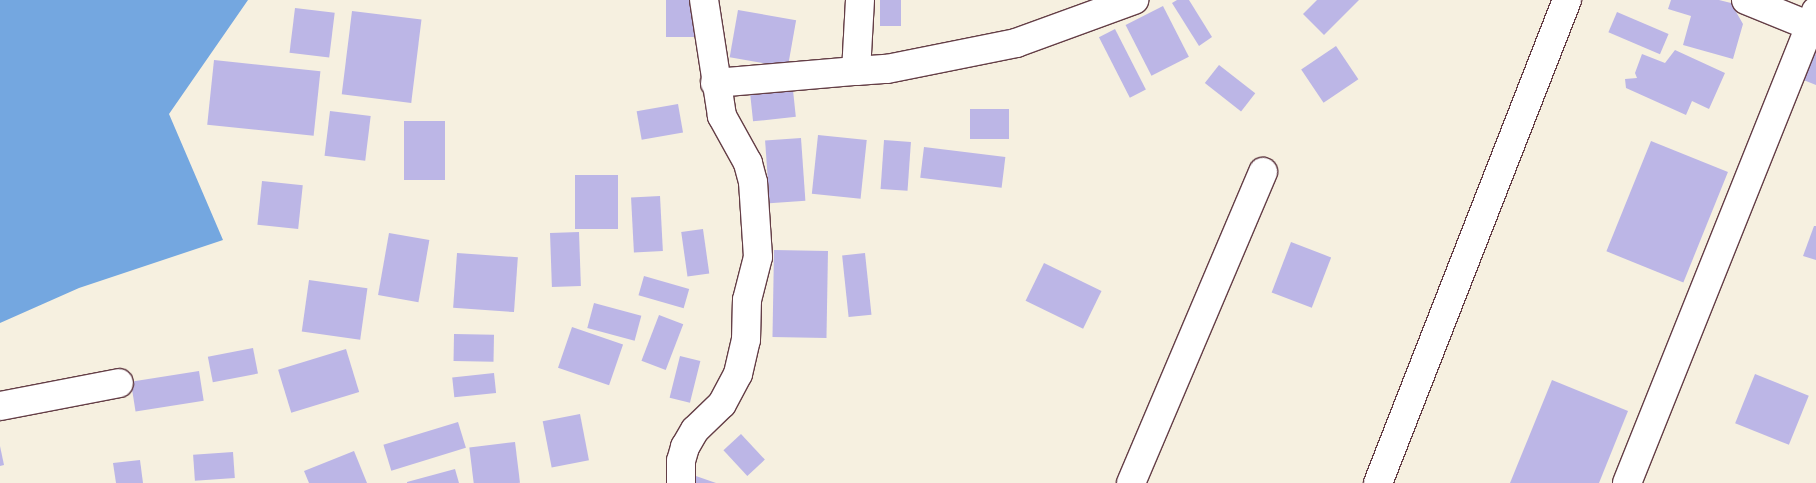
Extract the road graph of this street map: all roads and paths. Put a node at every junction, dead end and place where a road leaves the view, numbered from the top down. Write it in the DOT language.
graph roads {
  1 [pos="704,0"];
  2 [pos="860,0"];
  3 [pos="1134,0"];
  4 [pos="1568,0"];
  5 [pos="1746,0"];
  6 [pos="1813,18"];
  7 [pos="856,71"];
  8 [pos="715,83"];
  9 [pos="1263,172"];
  10 [pos="119,383"];
  11 [pos="0,406"];
  12 [pos="680,483"];
  13 [pos="1131,483"];
  14 [pos="1378,483"];
  15 [pos="1627,483"];
  1 -- 8 [label="street"];
  2 -- 7 [label="street"];
  3 -- 7 [label="street"];
  4 -- 14 [label="street"];
  5 -- 6 [label="street"];
  6 -- 15 [label="street"];
  7 -- 8 [label="street"];
  8 -- 12 [label="street"];
  9 -- 13 [label="street"];
  10 -- 11 [label="street"];
}
